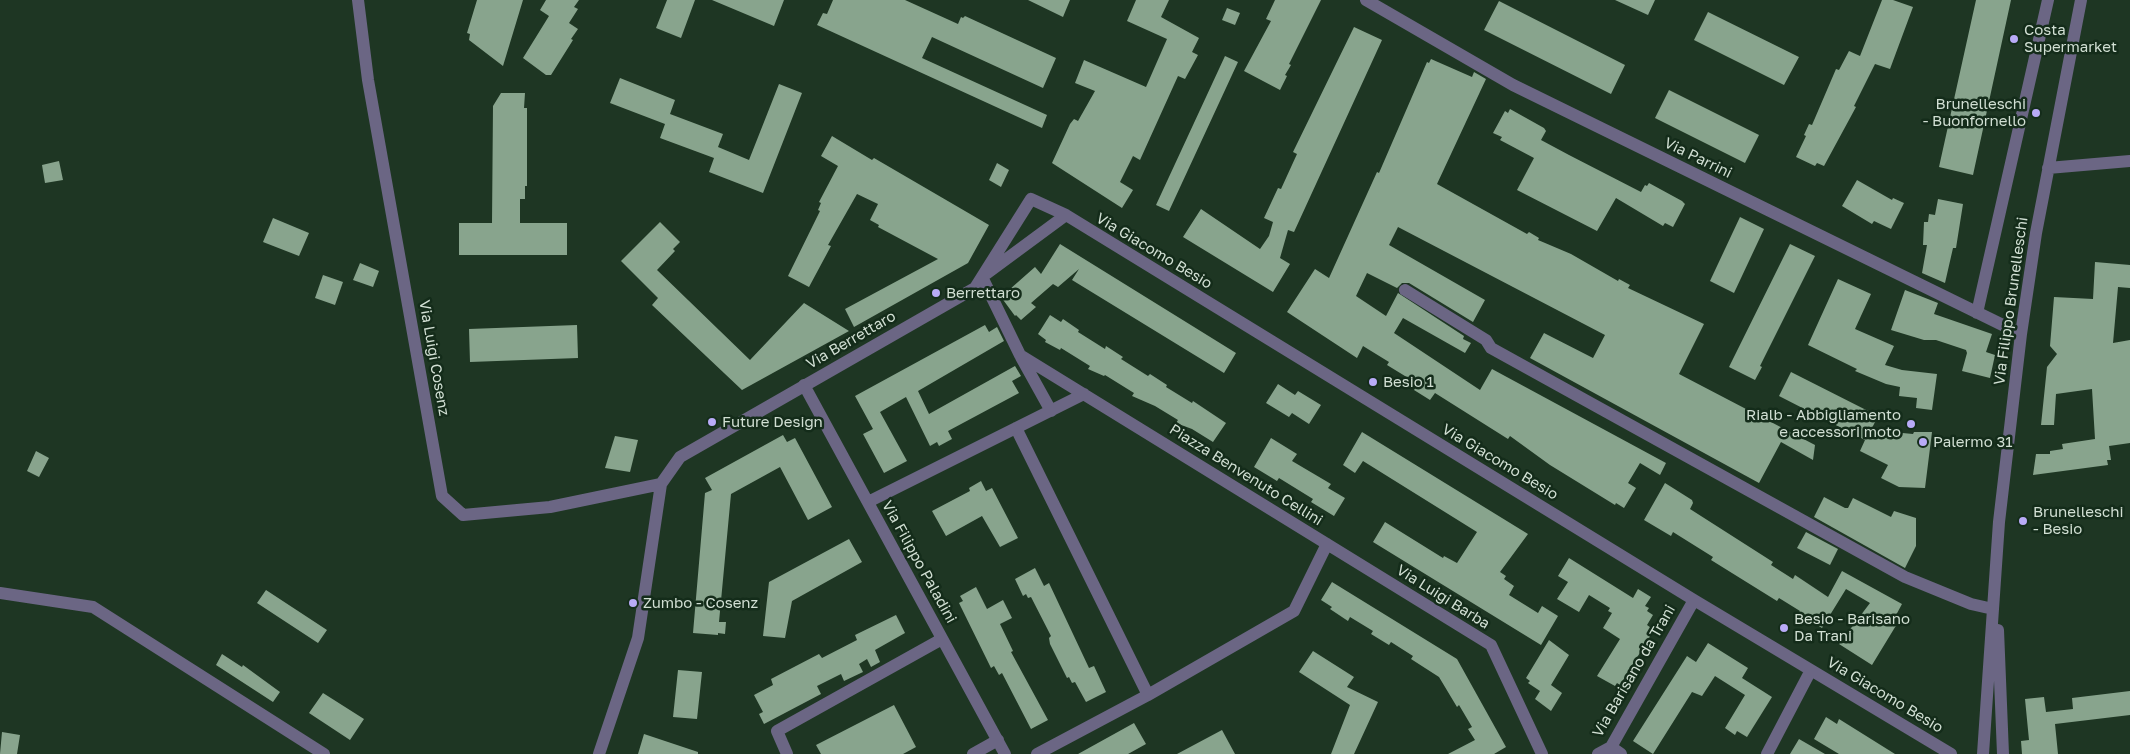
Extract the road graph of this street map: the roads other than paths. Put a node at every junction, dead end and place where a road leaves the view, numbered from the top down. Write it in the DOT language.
graph roads {
  1 [pos="358,0"];
  2 [pos="1366,0"];
  3 [pos="2048,0"];
  4 [pos="2081,0"];
  5 [pos="2130,161"];
  6 [pos="2048,168"];
  7 [pos="1031,199"];
  8 [pos="1066,216"];
  9 [pos="982,277"];
  10 [pos="1405,290"];
  11 [pos="1977,313"];
  12 [pos="2021,334"];
  13 [pos="1020,355"];
  14 [pos="804,385"];
  15 [pos="1084,394"];
  16 [pos="1051,411"];
  17 [pos="1016,428"];
  18 [pos="661,484"];
  19 [pos="868,502"];
  20 [pos="1328,544"];
  21 [pos="0,593"];
  22 [pos="1694,600"];
  23 [pos="1993,609"];
  24 [pos="942,638"];
  25 [pos="1811,670"];
  26 [pos="1148,695"];
  27 [pos="998,740"];
  28 [pos="1616,751"];
  29 [pos="324,754"];
  30 [pos="599,754"];
  31 [pos="787,754"];
  32 [pos="973,754"];
  33 [pos="1005,754"];
  34 [pos="1037,754"];
  35 [pos="1542,754"];
  36 [pos="1598,754"];
  37 [pos="1767,754"];
  38 [pos="1951,754"];
  39 [pos="1983,754"];
  40 [pos="2003,754"];
  1 -- 18 [label="street, Via Luigi Cosenz"];
  2 -- 11 [label="street, Via Parrini"];
  3 -- 11 [label="street"];
  4 -- 6 [label="street, Via Filippo Brunelleschi"];
  5 -- 6 [label="street"];
  6 -- 12 [label="street, Via Filippo Brunelleschi"];
  7 -- 8 [label="street, Via Giacomo Besio"];
  7 -- 9 [label="street, Via Berrettaro"];
  8 -- 9 [label="street"];
  8 -- 22 [label="street, Via Giacomo Besio"];
  9 -- 13 [label="street"];
  9 -- 14 [label="street, Via Berrettaro"];
  10 -- 23 [label="street"];
  11 -- 12 [label="street, Via Parrini"];
  12 -- 23 [label="street, Via Filippo Brunelleschi"];
  13 -- 15 [label="street, Piazza Benvenuto Cellini"];
  13 -- 16 [label="street"];
  14 -- 18 [label="street, Via Berrettaro"];
  14 -- 19 [label="street, Via Filippo Paladini"];
  15 -- 16 [label="street"];
  15 -- 20 [label="street, Piazza Benvenuto Cellini"];
  16 -- 17 [label="street"];
  17 -- 19 [label="street"];
  17 -- 26 [label="street"];
  18 -- 30 [label="street"];
  19 -- 24 [label="street, Via Filippo Paladini"];
  20 -- 26 [label="street, Piazza Benvenuto Cellini"];
  20 -- 35 [label="street, Via Luigi Barba"];
  21 -- 29 [label="street"];
  22 -- 25 [label="street, Via Giacomo Besio"];
  22 -- 28 [label="street, Via Barisano da Trani"];
  23 -- 39 [label="street, Via Filippo Brunelleschi"];
  23 -- 40 [label="street, Via Filippo Brunelleschi"];
  24 -- 27 [label="street, Via Filippo Paladini"];
  24 -- 31 [label="street"];
  25 -- 37 [label="street"];
  25 -- 38 [label="street, Via Giacomo Besio"];
  26 -- 34 [label="street, Piazza Benvenuto Cellini"];
  27 -- 32 [label="street"];
  27 -- 33 [label="street, Via Filippo Paladini"];
  28 -- 36 [label="street, Via Barisano da Trani"];
}
